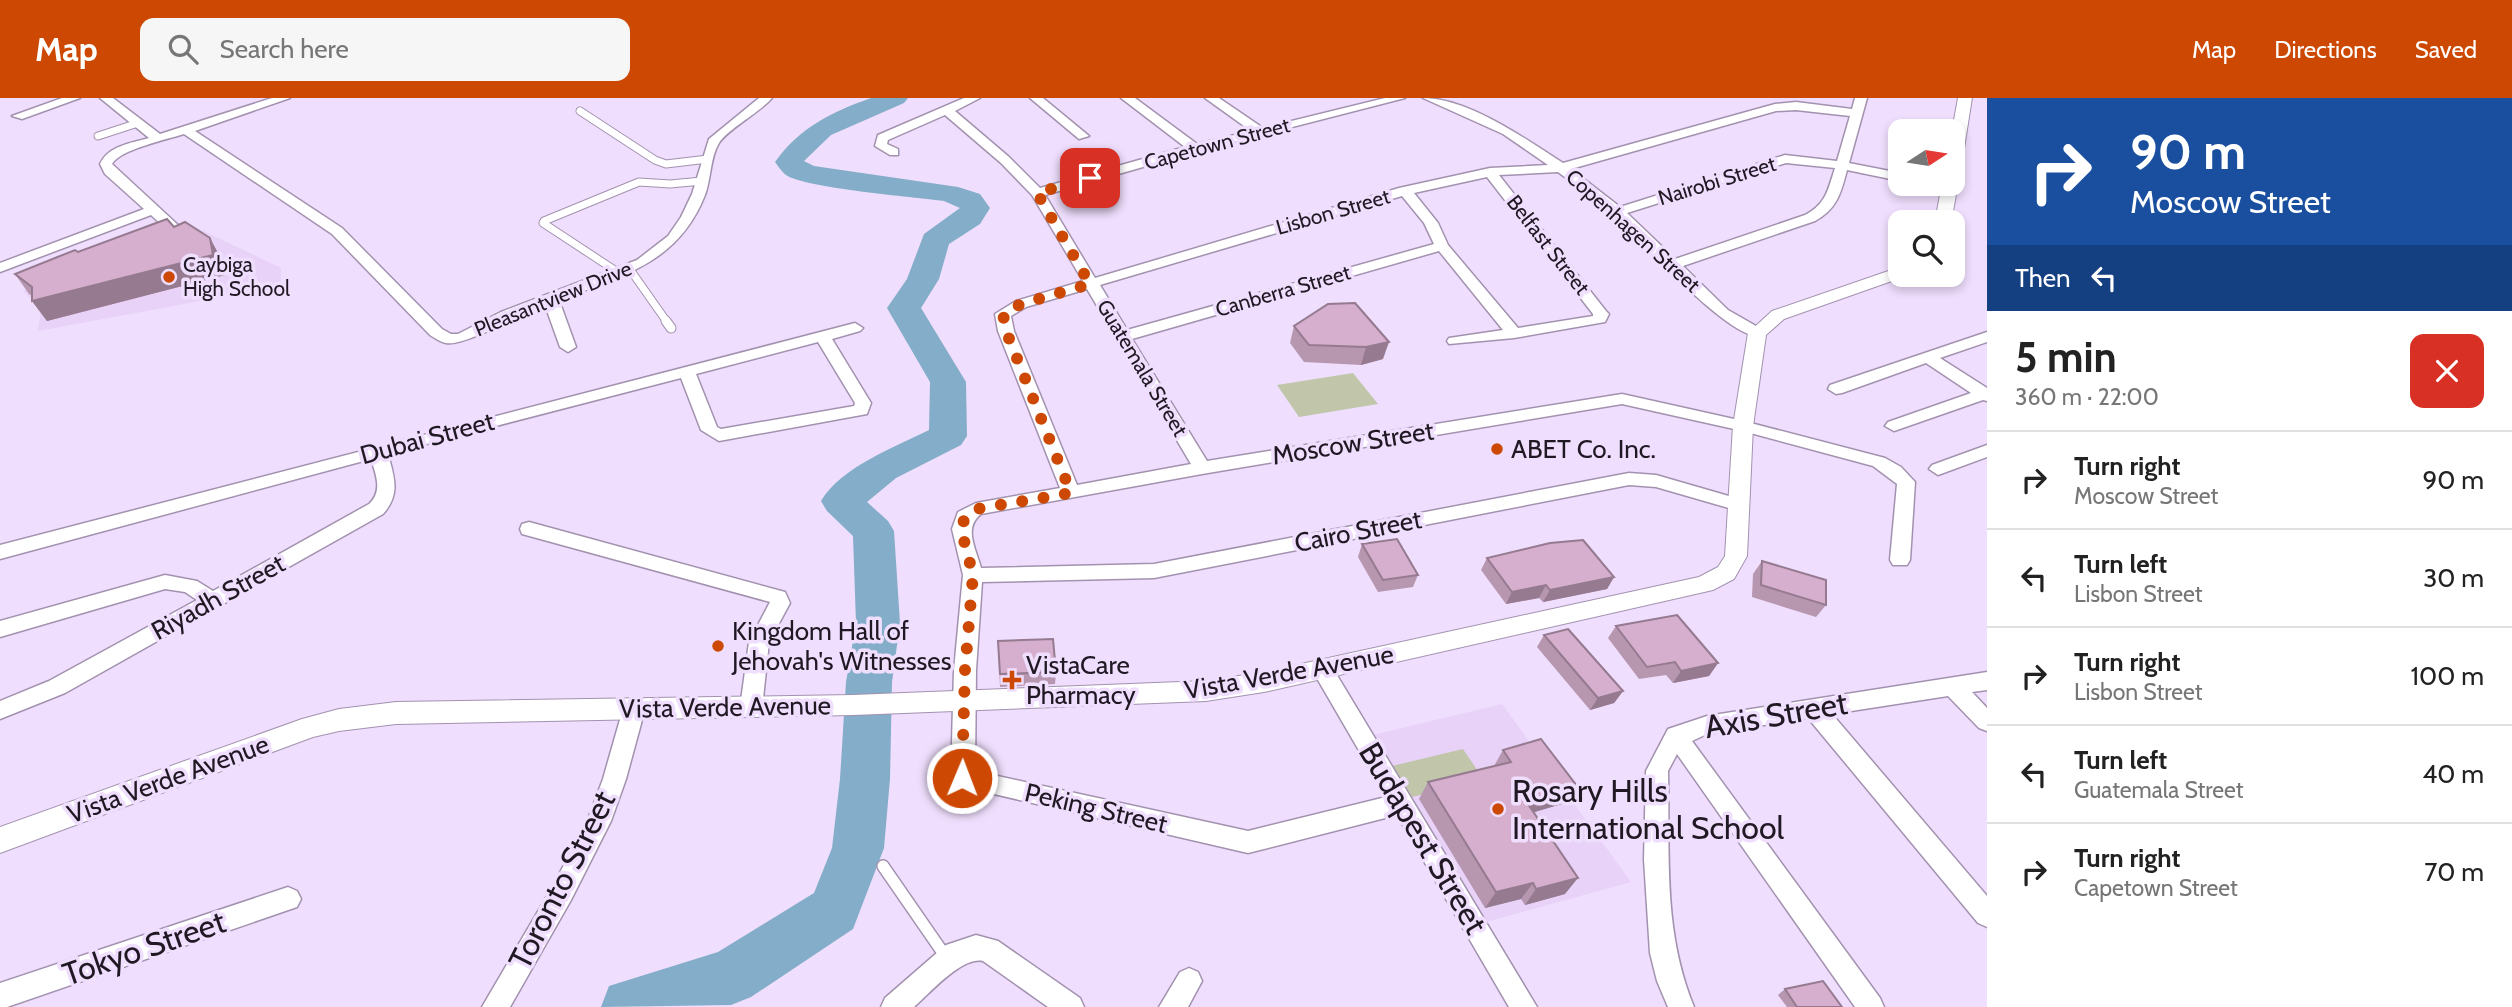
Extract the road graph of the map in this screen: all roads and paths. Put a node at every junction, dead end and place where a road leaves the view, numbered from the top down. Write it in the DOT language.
graph roads {
  1 [pos="74,98"];
  2 [pos="106,98"];
  3 [pos="230,98"];
  4 [pos="284,98"];
  5 [pos="766,98"];
  6 [pos="974,98"];
  7 [pos="1036,98"];
  8 [pos="1127,98"];
  9 [pos="1211,98"];
  10 [pos="1399,98"];
  11 [pos="1429,98"];
  12 [pos="1861,98"];
  13 [pos="1965,98"];
  14 [pos="247,110"];
  15 [pos="947,110"];
  16 [pos="580,111"];
  17 [pos="1856,113"];
  18 [pos="18,116"];
  19 [pos="1961,119"];
  20 [pos="138,123"];
  21 [pos="186,130"];
  22 [pos="1261,132"];
  23 [pos="97,136"];
  24 [pos="1083,136"];
  25 [pos="158,139"];
  26 [pos="1195,148"];
  27 [pos="894,152"];
  28 [pos="708,159"];
  29 [pos="1842,165"];
  30 [pos="1561,167"];
  31 [pos="1490,172"];
  32 [pos="1888,175"];
  33 [pos="702,181"];
  34 [pos="1404,191"];
  35 [pos="1037,193"];
  36 [pos="153,210"];
  37 [pos="1618,212"];
  38 [pos="173,228"];
  39 [pos="1442,246"];
  40 [pos="1674,265"];
  41 [pos="0,268"];
  42 [pos="624,270"];
  43 [pos="1888,276"];
  44 [pos="1090,284"];
  45 [pos="550,297"];
  46 [pos="1600,319"];
  47 [pos="671,328"];
  48 [pos="855,328"];
  49 [pos="1757,333"];
  50 [pos="1514,334"];
  51 [pos="1124,336"];
  52 [pos="822,337"];
  53 [pos="1987,337"];
  54 [pos="1455,341"];
  55 [pos="568,346"];
  56 [pos="1927,357"];
  57 [pos="687,371"];
  58 [pos="1836,389"];
  59 [pos="1986,394"];
  60 [pos="1743,426"];
  61 [pos="1894,426"];
  62 [pos="378,450"];
  63 [pos="1987,451"];
  64 [pos="1202,468"];
  65 [pos="1938,469"];
  66 [pos="1071,493"];
  67 [pos="1739,505"];
  68 [pos="965,517"];
  69 [pos="528,530"];
  70 [pos="0,552"];
  71 [pos="1900,560"];
  72 [pos="973,575"];
  73 [pos="209,601"];
  74 [pos="0,629"];
  75 [pos="1322,668"];
  76 [pos="1987,681"];
  77 [pos="1952,686"];
  78 [pos="964,700"];
  79 [pos="751,708"];
  80 [pos="1813,708"];
  81 [pos="634,709"];
  82 [pos="0,710"];
  83 [pos="1987,722"];
  84 [pos="1676,736"];
  85 [pos="1402,803"];
  86 [pos="0,840"];
  87 [pos="883,866"];
  88 [pos="288,899"];
  89 [pos="1987,915"];
  90 [pos="952,957"];
  91 [pos="1189,981"];
  92 [pos="0,996"];
  93 [pos="1678,1006"];
  94 [pos="495,1007"];
  95 [pos="894,1007"];
  96 [pos="1071,1007"];
  97 [pos="1172,1007"];
  98 [pos="1524,1007"];
  99 [pos="1871,1007"];
  1 -- 18 [label="street"];
  2 -- 20 [label="street"];
  3 -- 14 [label="street"];
  4 -- 14 [label="street"];
  5 -- 28 [label="street, Pleasantview Drive"];
  6 -- 15 [label="street"];
  7 -- 24 [label="street"];
  8 -- 26 [label="street"];
  9 -- 22 [label="street"];
  10 -- 22 [label="street, Capetown Street"];
  11 -- 30 [label="street, Copenhagen Street"];
  12 -- 17 [label="street"];
  13 -- 19 [label="street"];
  14 -- 21 [label="street"];
  15 -- 27 [label="street"];
  15 -- 35 [label="street, Guatemala Street"];
  16 -- 28 [label="lane"];
  17 -- 29 [label="street"];
  17 -- 30 [label="street, Lisbon Street"];
  20 -- 23 [label="lane"];
  20 -- 25 [label="street"];
  21 -- 25 [label="street"];
  21 -- 45 [label="street, Pleasantview Drive"];
  22 -- 26 [label="street, Capetown Street"];
  25 -- 36 [label="street"];
  26 -- 35 [label="street, Capetown Street"];
  28 -- 33 [label="street, Pleasantview Drive"];
  29 -- 32 [label="street, Nairobi Street"];
  29 -- 37 [label="street, Nairobi Street"];
  29 -- 40 [label="street"];
  30 -- 31 [label="street, Lisbon Street"];
  30 -- 37 [label="street, Copenhagen Street"];
  31 -- 34 [label="street, Lisbon Street"];
  31 -- 46 [label="street, Belfast Street"];
  33 -- 42 [label="street, Pleasantview Drive"];
  33 -- 42 [label="lane"];
  34 -- 39 [label="street"];
  34 -- 44 [label="street, Lisbon Street"];
  35 -- 44 [label="street, Guatemala Street"];
  36 -- 38 [label="street"];
  36 -- 41 [label="street"];
  37 -- 40 [label="street, Copenhagen Street"];
  39 -- 50 [label="street"];
  39 -- 51 [label="street, Canberra Street"];
  40 -- 49 [label="street, Copenhagen Street"];
  42 -- 45 [label="street, Pleasantview Drive"];
  42 -- 47 [label="lane"];
  43 -- 49 [label="street"];
  44 -- 51 [label="street, Guatemala Street"];
  44 -- 66 [label="street, Lisbon Street"];
  45 -- 55 [label="street"];
  46 -- 50 [label="street"];
  48 -- 52 [label="street, Dubai Street"];
  49 -- 60 [label="street, Vista Verde Avenue"];
  50 -- 54 [label="street"];
  51 -- 64 [label="street, Guatemala Street"];
  52 -- 57 [label="street, Dubai Street"];
  52 -- 57 [label="street"];
  53 -- 56 [label="street"];
  56 -- 58 [label="street"];
  56 -- 59 [label="street"];
  57 -- 62 [label="street, Dubai Street"];
  59 -- 61 [label="street"];
  60 -- 64 [label="street, Moscow Street"];
  60 -- 67 [label="street, Vista Verde Avenue"];
  60 -- 71 [label="street, Moscow Street"];
  62 -- 70 [label="street, Dubai Street"];
  62 -- 73 [label="street, Riyadh Street"];
  63 -- 65 [label="street"];
  64 -- 66 [label="street, Moscow Street"];
  66 -- 68 [label="street, Moscow Street"];
  67 -- 72 [label="street, Cairo Street"];
  67 -- 75 [label="street, Vista Verde Avenue"];
  68 -- 72 [label="street, Peking Street"];
  69 -- 79 [label="street"];
  72 -- 78 [label="street, Peking Street"];
  73 -- 74 [label="street"];
  73 -- 82 [label="street, Riyadh Street"];
  75 -- 78 [label="street, Vista Verde Avenue"];
  75 -- 85 [label="street, Budapest Street"];
  76 -- 77 [label="street, Axis Street"];
  77 -- 80 [label="street, Axis Street"];
  77 -- 83 [label="street"];
  78 -- 79 [label="street, Vista Verde Avenue"];
  78 -- 85 [label="street, Peking Street"];
  79 -- 81 [label="street, Vista Verde Avenue"];
  80 -- 84 [label="street, Axis Street"];
  80 -- 89 [label="street"];
  81 -- 86 [label="street, Vista Verde Avenue"];
  81 -- 94 [label="street, Toronto Street"];
  84 -- 93 [label="street, Axis Street"];
  84 -- 99 [label="street"];
  85 -- 98 [label="street, Budapest Street"];
  87 -- 90 [label="lane"];
  88 -- 92 [label="street, Tokyo Street"];
  90 -- 95 [label="street"];
  90 -- 96 [label="street"];
  91 -- 97 [label="street"];
}
